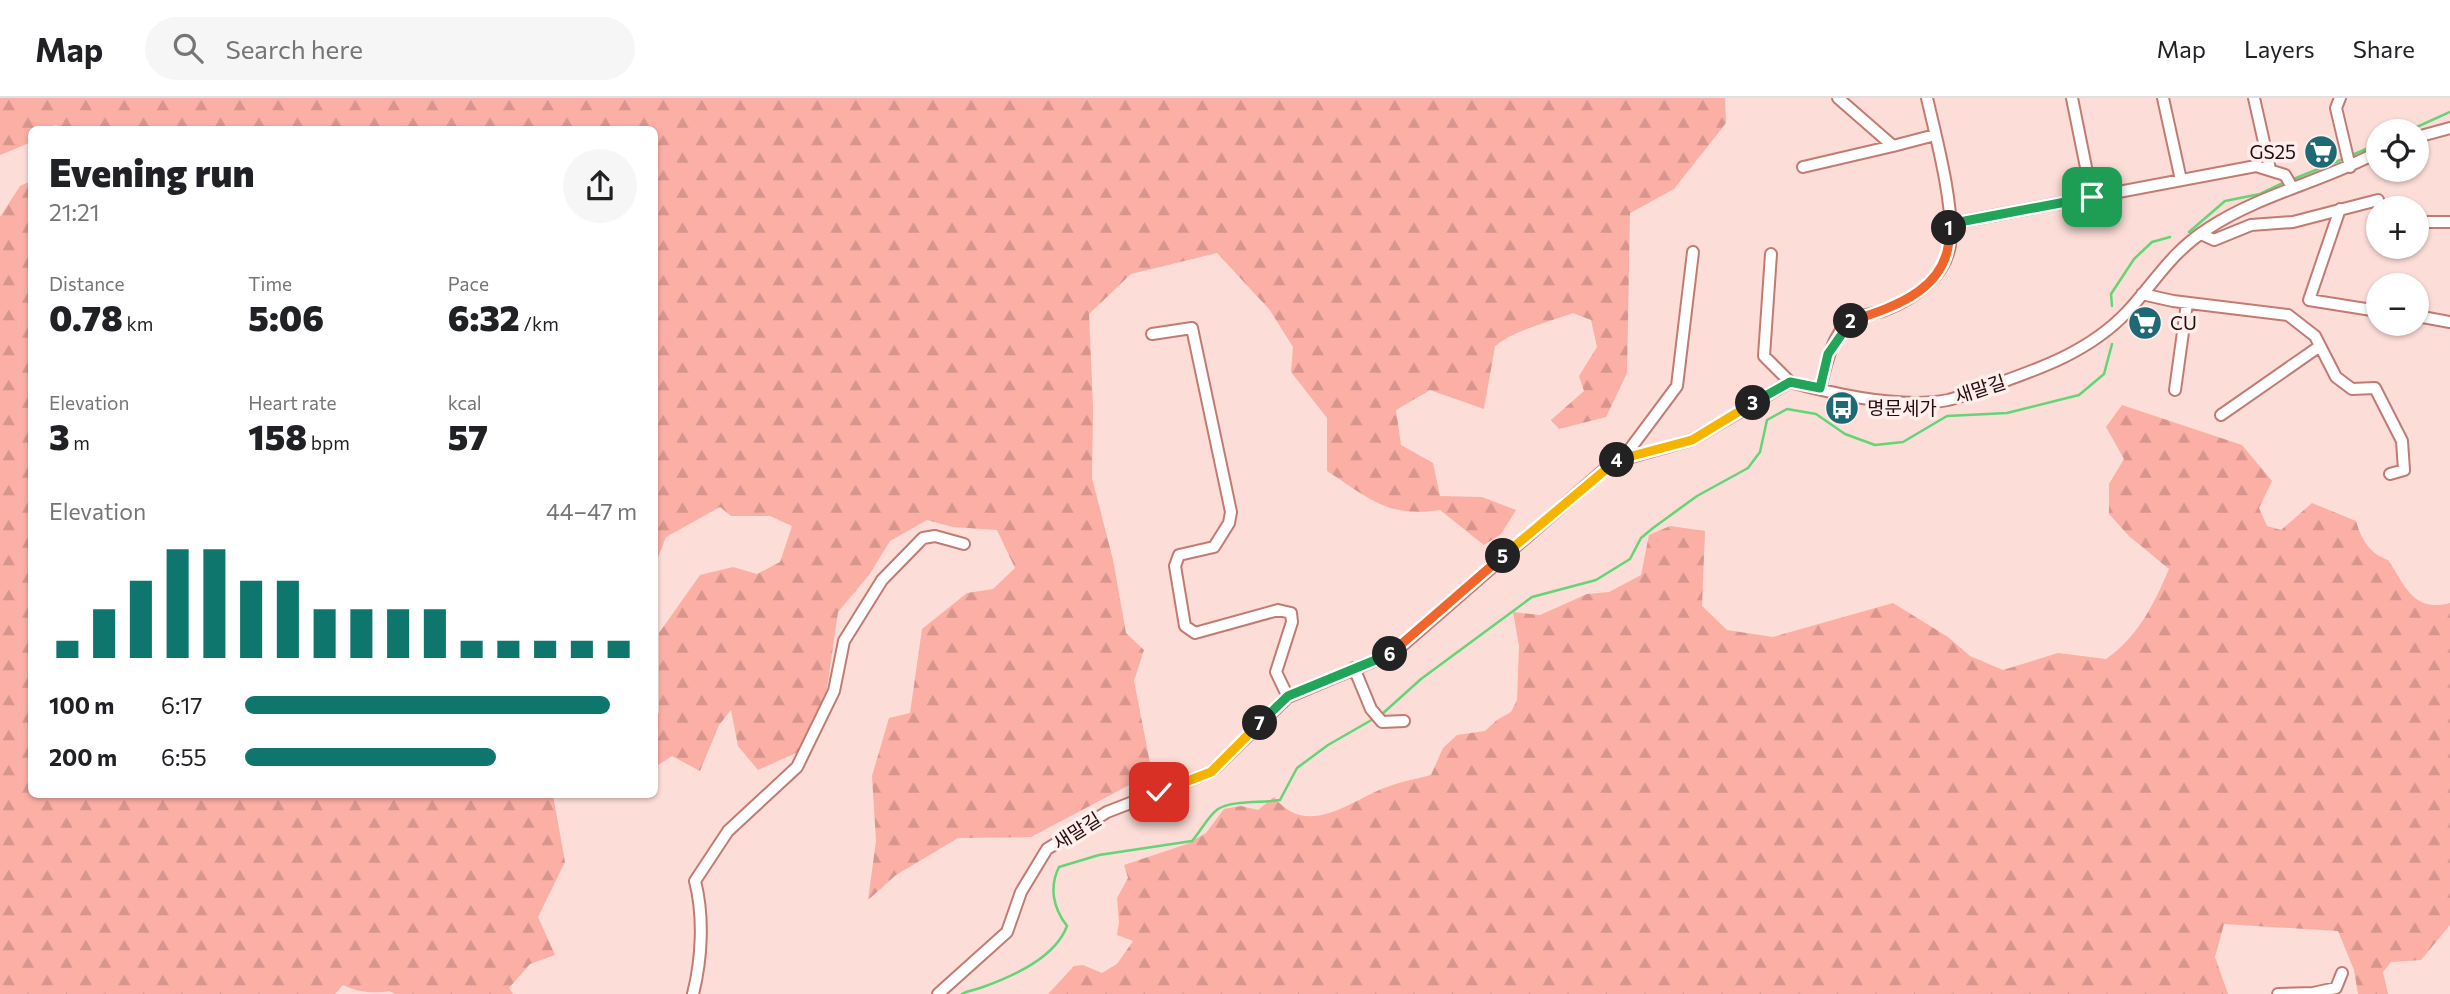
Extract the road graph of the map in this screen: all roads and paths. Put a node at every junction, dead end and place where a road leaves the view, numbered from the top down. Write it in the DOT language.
graph roads {
  1 [pos="1838,98"];
  2 [pos="1927,98"];
  3 [pos="2073,98"];
  4 [pos="2163,98"];
  5 [pos="2254,98"];
  6 [pos="2340,98"];
  7 [pos="2450,128"];
  8 [pos="2429,134"];
  9 [pos="1935,135"];
  10 [pos="1894,146"];
  11 [pos="2366,158"];
  12 [pos="1803,167"];
  13 [pos="2350,167"];
  14 [pos="2270,169"];
  15 [pos="2180,180"];
  16 [pos="2292,186"];
  17 [pos="2092,197"];
  18 [pos="2366,203"];
  19 [pos="2340,209"];
  20 [pos="2429,222"];
  21 [pos="2450,222"];
  22 [pos="1949,224"];
  23 [pos="2201,234"];
  24 [pos="1693,252"];
  25 [pos="1771,254"];
  26 [pos="2142,293"];
  27 [pos="2187,303"];
  28 [pos="2366,309"];
  29 [pos="2429,318"];
  30 [pos="2450,321"];
  31 [pos="1152,334"];
  32 [pos="2320,346"];
  33 [pos="1790,382"];
  34 [pos="1820,388"];
  35 [pos="2175,390"];
  36 [pos="2221,415"];
  37 [pos="1624,457"];
  38 [pos="2390,474"];
  39 [pos="964,544"];
  40 [pos="1354,668"];
  41 [pos="1288,696"];
  42 [pos="1404,721"];
  43 [pos="2342,973"];
  44 [pos="693,994"];
  45 [pos="938,994"];
  46 [pos="2278,994"];
  1 -- 10 [label="street"];
  2 -- 9 [label="street"];
  3 -- 17 [label="street"];
  4 -- 15 [label="street"];
  5 -- 14 [label="street"];
  6 -- 13 [label="street"];
  7 -- 8 [label="street"];
  9 -- 10 [label="street"];
  9 -- 22 [label="street"];
  10 -- 12 [label="street"];
  11 -- 13 [label="street, 새말길"];
  13 -- 16 [label="street, 새말길"];
  14 -- 15 [label="street"];
  14 -- 16 [label="street"];
  15 -- 17 [label="street"];
  16 -- 23 [label="street, 새말길"];
  17 -- 22 [label="street"];
  18 -- 19 [label="street"];
  19 -- 23 [label="street"];
  19 -- 28 [label="street"];
  20 -- 21 [label="street"];
  22 -- 34 [label="street"];
  23 -- 26 [label="street, 새말길"];
  24 -- 37 [label="street"];
  25 -- 33 [label="street"];
  26 -- 27 [label="street"];
  26 -- 34 [label="street, 새말길"];
  27 -- 32 [label="street"];
  27 -- 35 [label="street"];
  29 -- 30 [label="street"];
  31 -- 41 [label="street"];
  32 -- 36 [label="street"];
  32 -- 38 [label="street"];
  33 -- 34 [label="street, 새말길"];
  33 -- 37 [label="street, 새말길"];
  37 -- 40 [label="street, 새말길"];
  39 -- 44 [label="street"];
  40 -- 41 [label="street, 새말길"];
  40 -- 42 [label="street"];
  41 -- 45 [label="street, 새말길"];
  43 -- 46 [label="street"];
}
